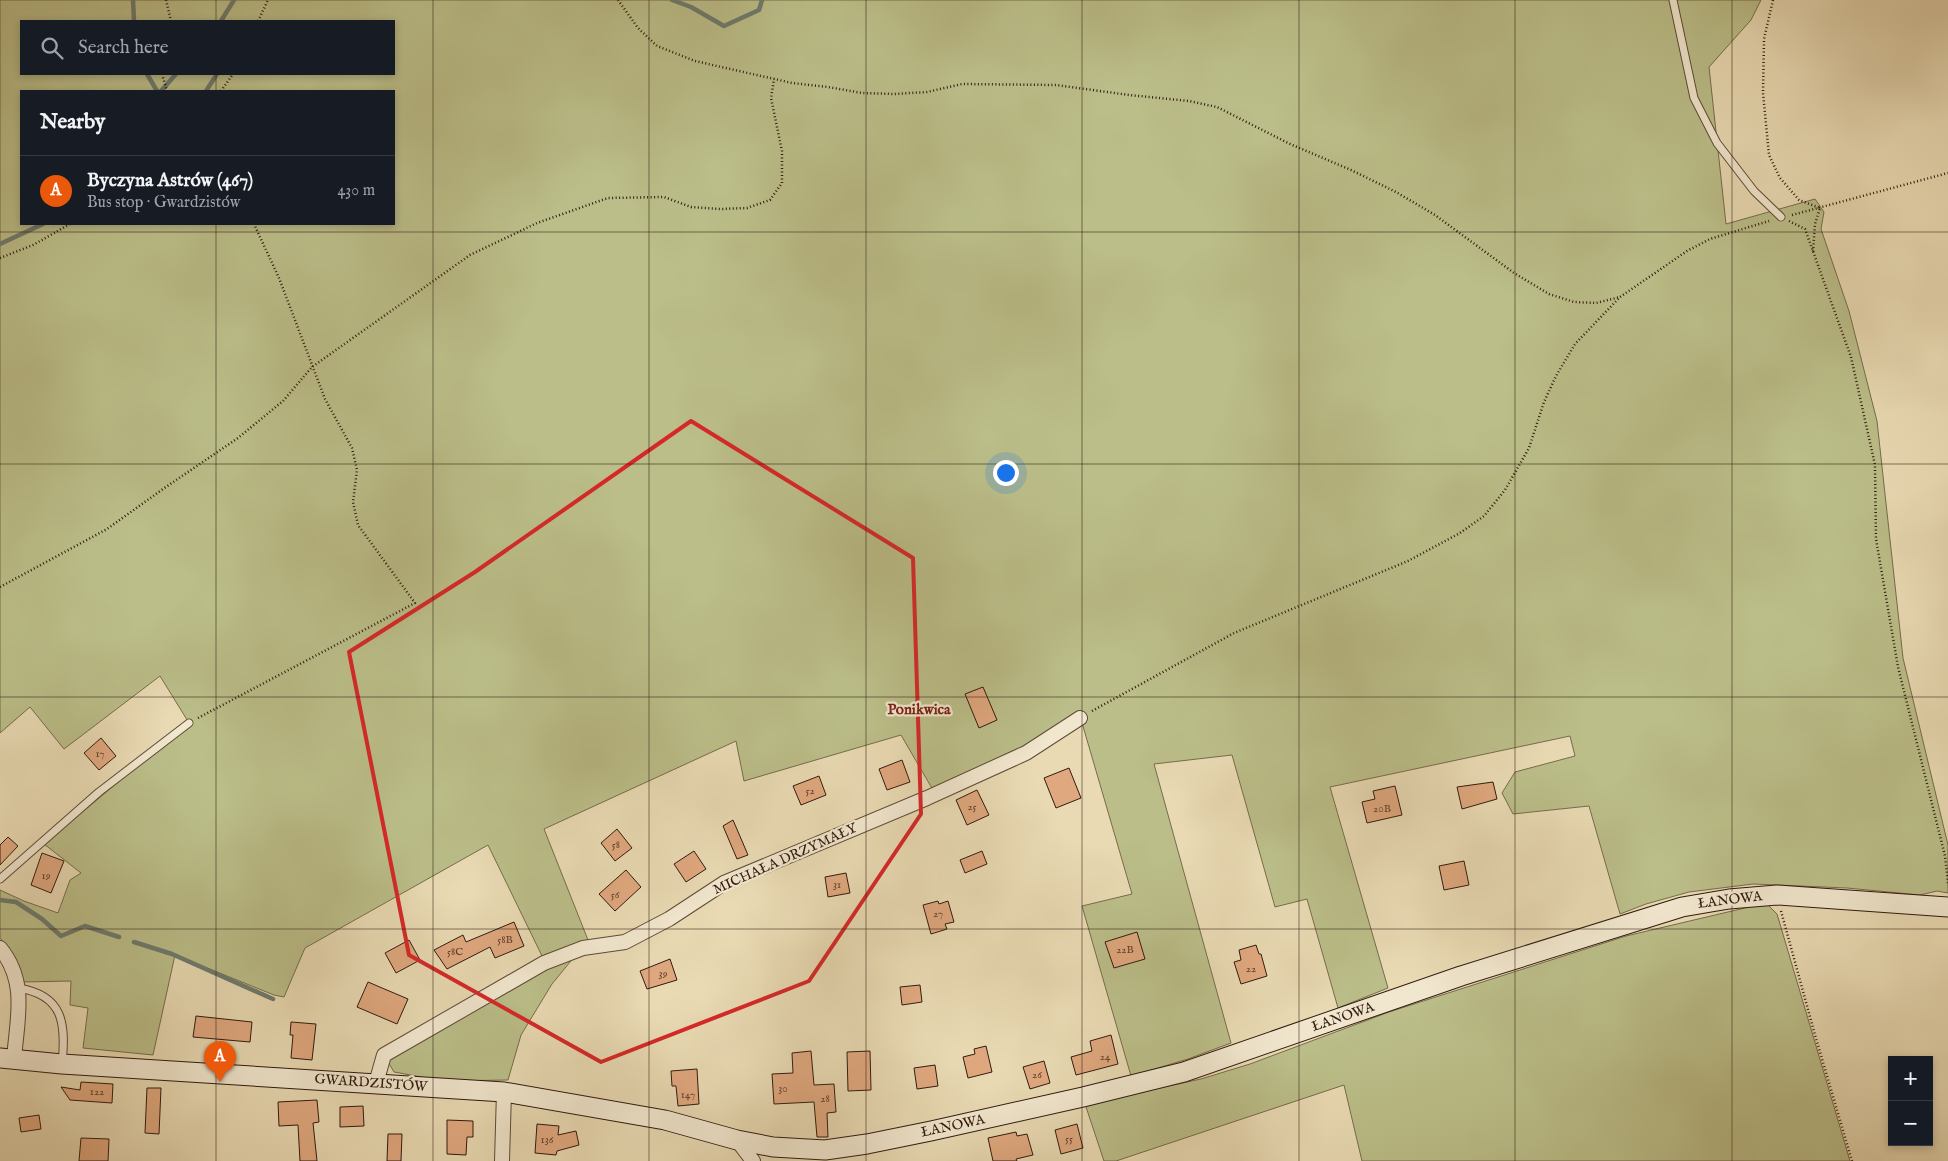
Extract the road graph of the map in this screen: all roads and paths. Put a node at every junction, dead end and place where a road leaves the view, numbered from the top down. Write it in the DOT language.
graph roads {
  1 [pos="166,0"];
  2 [pos="268,0"];
  3 [pos="618,0"];
  4 [pos="1673,0"];
  5 [pos="1773,0"];
  6 [pos="171,20"];
  7 [pos="258,20"];
  8 [pos="162,75"];
  9 [pos="232,75"];
  10 [pos="774,79"];
  11 [pos="167,90"];
  12 [pos="222,90"];
  13 [pos="1948,174"];
  14 [pos="1820,208"];
  15 [pos="1781,217"];
  16 [pos="68,225"];
  17 [pos="254,225"];
  18 [pos="1813,253"];
  19 [pos="0,258"];
  20 [pos="1620,296"];
  21 [pos="312,368"];
  22 [pos="0,587"];
  23 [pos="1080,718"];
  24 [pos="189,723"];
  25 [pos="0,879"];
  26 [pos="1948,883"];
  27 [pos="1777,895"];
  28 [pos="1948,907"];
  29 [pos="0,948"];
  30 [pos="18,988"];
  31 [pos="7,1058"];
  32 [pos="62,1064"];
  33 [pos="376,1083"];
  34 [pos="504,1092"];
  35 [pos="737,1140"];
  36 [pos="502,1161"];
  37 [pos="753,1161"];
  38 [pos="1852,1161"];
  1 -- 6 [label="path"];
  2 -- 7 [label="path"];
  3 -- 10 [label="path"];
  4 -- 15 [label="lane"];
  5 -- 14 [label="path"];
  8 -- 11 [label="path"];
  9 -- 12 [label="path"];
  10 -- 20 [label="path"];
  10 -- 21 [label="path"];
  13 -- 14 [label="path"];
  14 -- 15 [label="path"];
  14 -- 18 [label="path"];
  15 -- 18 [label="path"];
  15 -- 20 [label="path"];
  16 -- 19 [label="path"];
  17 -- 21 [label="path"];
  18 -- 26 [label="path"];
  20 -- 23 [label="path"];
  21 -- 22 [label="path"];
  21 -- 24 [label="path"];
  23 -- 33 [label="street, MICHAŁA DRZYMAŁY"];
  24 -- 25 [label="lane"];
  27 -- 28 [label="street, ŁANOWA"];
  27 -- 35 [label="street, ŁANOWA"];
  27 -- 38 [label="path"];
  29 -- 30 [label="street"];
  30 -- 31 [label="street"];
  30 -- 32 [label="lane"];
  31 -- 32 [label="street, GWARDZISTÓW"];
  32 -- 33 [label="street, GWARDZISTÓW"];
  33 -- 34 [label="street, GWARDZISTÓW"];
  34 -- 35 [label="street, GWARDZISTÓW"];
  34 -- 36 [label="street"];
  35 -- 37 [label="street"];
}
